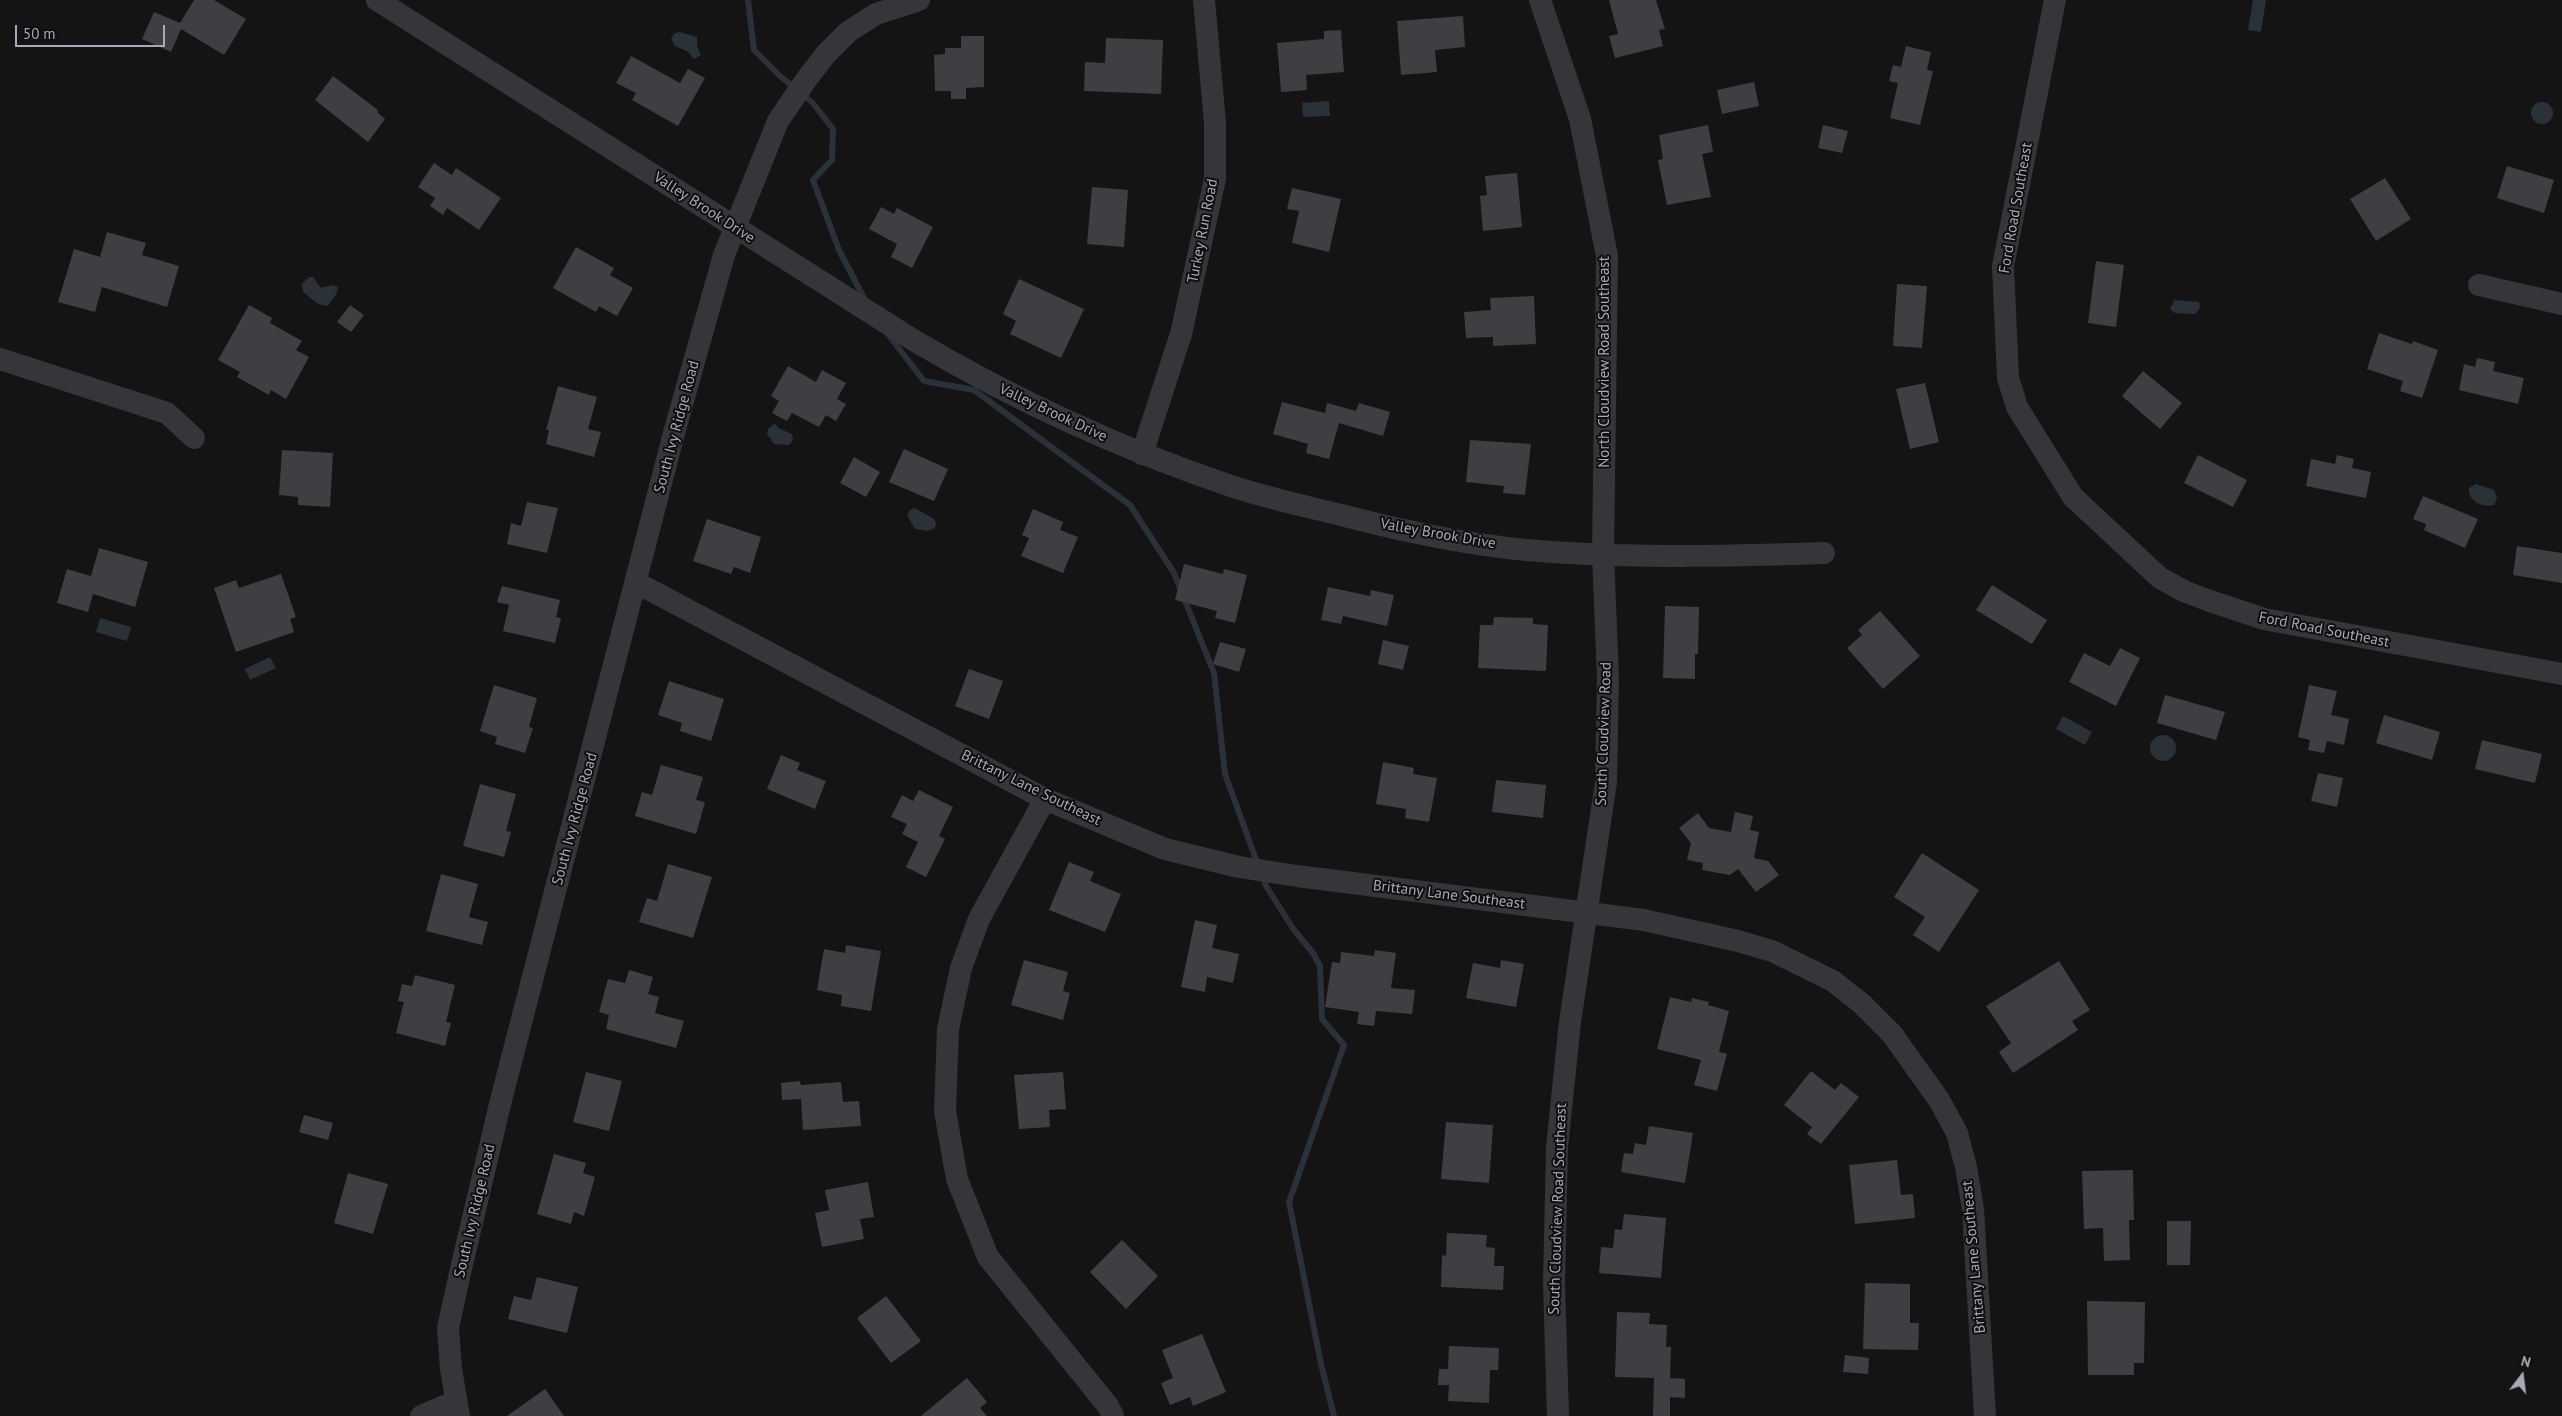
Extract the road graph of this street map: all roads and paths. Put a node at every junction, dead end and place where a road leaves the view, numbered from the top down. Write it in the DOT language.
graph roads {
  1 [pos="377,0"];
  2 [pos="919,0"];
  3 [pos="1204,0"];
  4 [pos="1540,0"];
  5 [pos="2055,0"];
  6 [pos="734,227"];
  7 [pos="2479,285"];
  8 [pos="2562,304"];
  9 [pos="0,360"];
  10 [pos="194,438"];
  11 [pos="1142,454"];
  12 [pos="1603,554"];
  13 [pos="1824,554"];
  14 [pos="637,582"];
  15 [pos="2562,674"];
  16 [pos="1045,799"];
  17 [pos="1588,913"];
  18 [pos="457,1409"];
  19 [pos="421,1416"];
  20 [pos="1113,1416"];
  21 [pos="1558,1416"];
  22 [pos="1985,1416"];
  1 -- 6 [label="street, Valley Brook Drive"];
  2 -- 6 [label="street, South Ivy Ridge Road"];
  3 -- 11 [label="street, Turkey Run Road"];
  4 -- 12 [label="street, North Cloudview Road Southeast"];
  5 -- 15 [label="street, Ford Road Southeast"];
  6 -- 11 [label="street, Valley Brook Drive"];
  6 -- 14 [label="street, South Ivy Ridge Road"];
  7 -- 8 [label="street"];
  9 -- 10 [label="street"];
  11 -- 12 [label="street, Valley Brook Drive"];
  12 -- 13 [label="street, Valley Brook Drive"];
  12 -- 17 [label="street, South Cloudview Road"];
  14 -- 16 [label="street, Brittany Lane Southeast"];
  14 -- 18 [label="street, South Ivy Ridge Road"];
  16 -- 17 [label="street, Brittany Lane Southeast"];
  16 -- 20 [label="street"];
  17 -- 21 [label="street, South Cloudview Road Southeast"];
  17 -- 22 [label="street, Brittany Lane Southeast"];
  18 -- 19 [label="street"];
}
